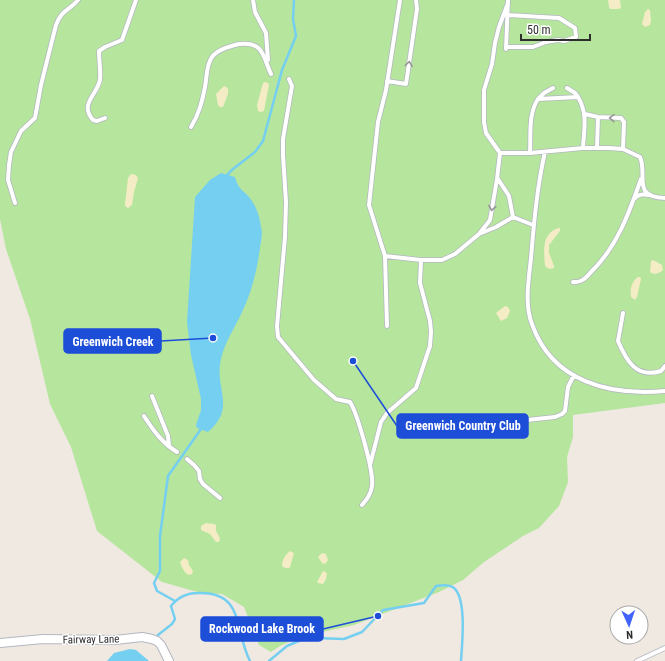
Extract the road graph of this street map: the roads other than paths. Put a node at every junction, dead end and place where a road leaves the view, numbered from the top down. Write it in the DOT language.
graph roads {
  1 [pos="78,0"];
  2 [pos="136,0"];
  3 [pos="252,0"];
  4 [pos="400,0"];
  5 [pos="416,0"];
  6 [pos="508,1"];
  7 [pos="508,15"];
  8 [pos="289,80"];
  9 [pos="387,81"];
  10 [pos="553,88"];
  11 [pos="567,88"];
  12 [pos="578,97"];
  13 [pos="538,99"];
  14 [pos="585,114"];
  15 [pos="598,117"];
  16 [pos="105,118"];
  17 [pos="191,127"];
  18 [pos="583,148"];
  19 [pos="598,148"];
  20 [pos="622,149"];
  21 [pos="545,152"];
  22 [pos="500,153"];
  23 [pos="530,153"];
  24 [pos="642,177"];
  25 [pos="497,179"];
  26 [pos="649,195"];
  27 [pos="665,198"];
  28 [pos="633,200"];
  29 [pos="15,204"];
  30 [pos="513,217"];
  31 [pos="533,225"];
  32 [pos="478,234"];
  33 [pos="385,256"];
  34 [pos="421,260"];
  35 [pos="573,282"];
  36 [pos="623,313"];
  37 [pos="387,326"];
  38 [pos="665,366"];
  39 [pos="574,375"];
  40 [pos="665,390"];
  41 [pos="152,396"];
  42 [pos="144,416"];
  43 [pos="507,422"];
  44 [pos="169,446"];
  45 [pos="177,452"];
  46 [pos="186,459"];
  47 [pos="369,466"];
  48 [pos="220,498"];
  49 [pos="362,505"];
  50 [pos="0,643"];
  51 [pos="665,648"];
  52 [pos="169,661"];
  53 [pos="637,661"];
  1 -- 29 [label="lane"];
  2 -- 16 [label="lane"];
  3 -- 17 [label="lane"];
  4 -- 9 [label="lane"];
  9 -- 5 [label="lane, one-way"];
  6 -- 7 [label="lane"];
  6 -- 22 [label="lane"];
  7 -- 7 [label="lane"];
  8 -- 47 [label="lane"];
  9 -- 33 [label="lane"];
  10 -- 13 [label="lane"];
  11 -- 12 [label="lane"];
  12 -- 13 [label="lane"];
  12 -- 14 [label="lane"];
  13 -- 23 [label="lane"];
  14 -- 15 [label="lane"];
  14 -- 18 [label="lane"];
  15 -- 19 [label="lane"];
  20 -- 15 [label="lane, one-way"];
  18 -- 19 [label="lane"];
  18 -- 21 [label="lane"];
  19 -- 20 [label="lane"];
  20 -- 24 [label="lane"];
  21 -- 23 [label="lane"];
  21 -- 31 [label="lane"];
  22 -- 23 [label="lane"];
  22 -- 25 [label="lane"];
  24 -- 26 [label="lane"];
  24 -- 28 [label="lane"];
  25 -- 30 [label="lane"];
  25 -- 32 [label="lane, one-way"];
  26 -- 27 [label="lane"];
  26 -- 28 [label="lane"];
  28 -- 35 [label="lane"];
  30 -- 31 [label="lane"];
  30 -- 32 [label="lane"];
  31 -- 39 [label="lane"];
  32 -- 34 [label="lane"];
  33 -- 34 [label="lane"];
  33 -- 37 [label="lane"];
  34 -- 47 [label="lane"];
  36 -- 38 [label="lane"];
  39 -- 40 [label="lane"];
  39 -- 43 [label="lane"];
  41 -- 44 [label="lane"];
  42 -- 44 [label="lane"];
  44 -- 45 [label="lane"];
  46 -- 48 [label="lane"];
  47 -- 49 [label="lane"];
  50 -- 52 [label="street, Fairway Lane"];
  51 -- 53 [label="lane"];
}
